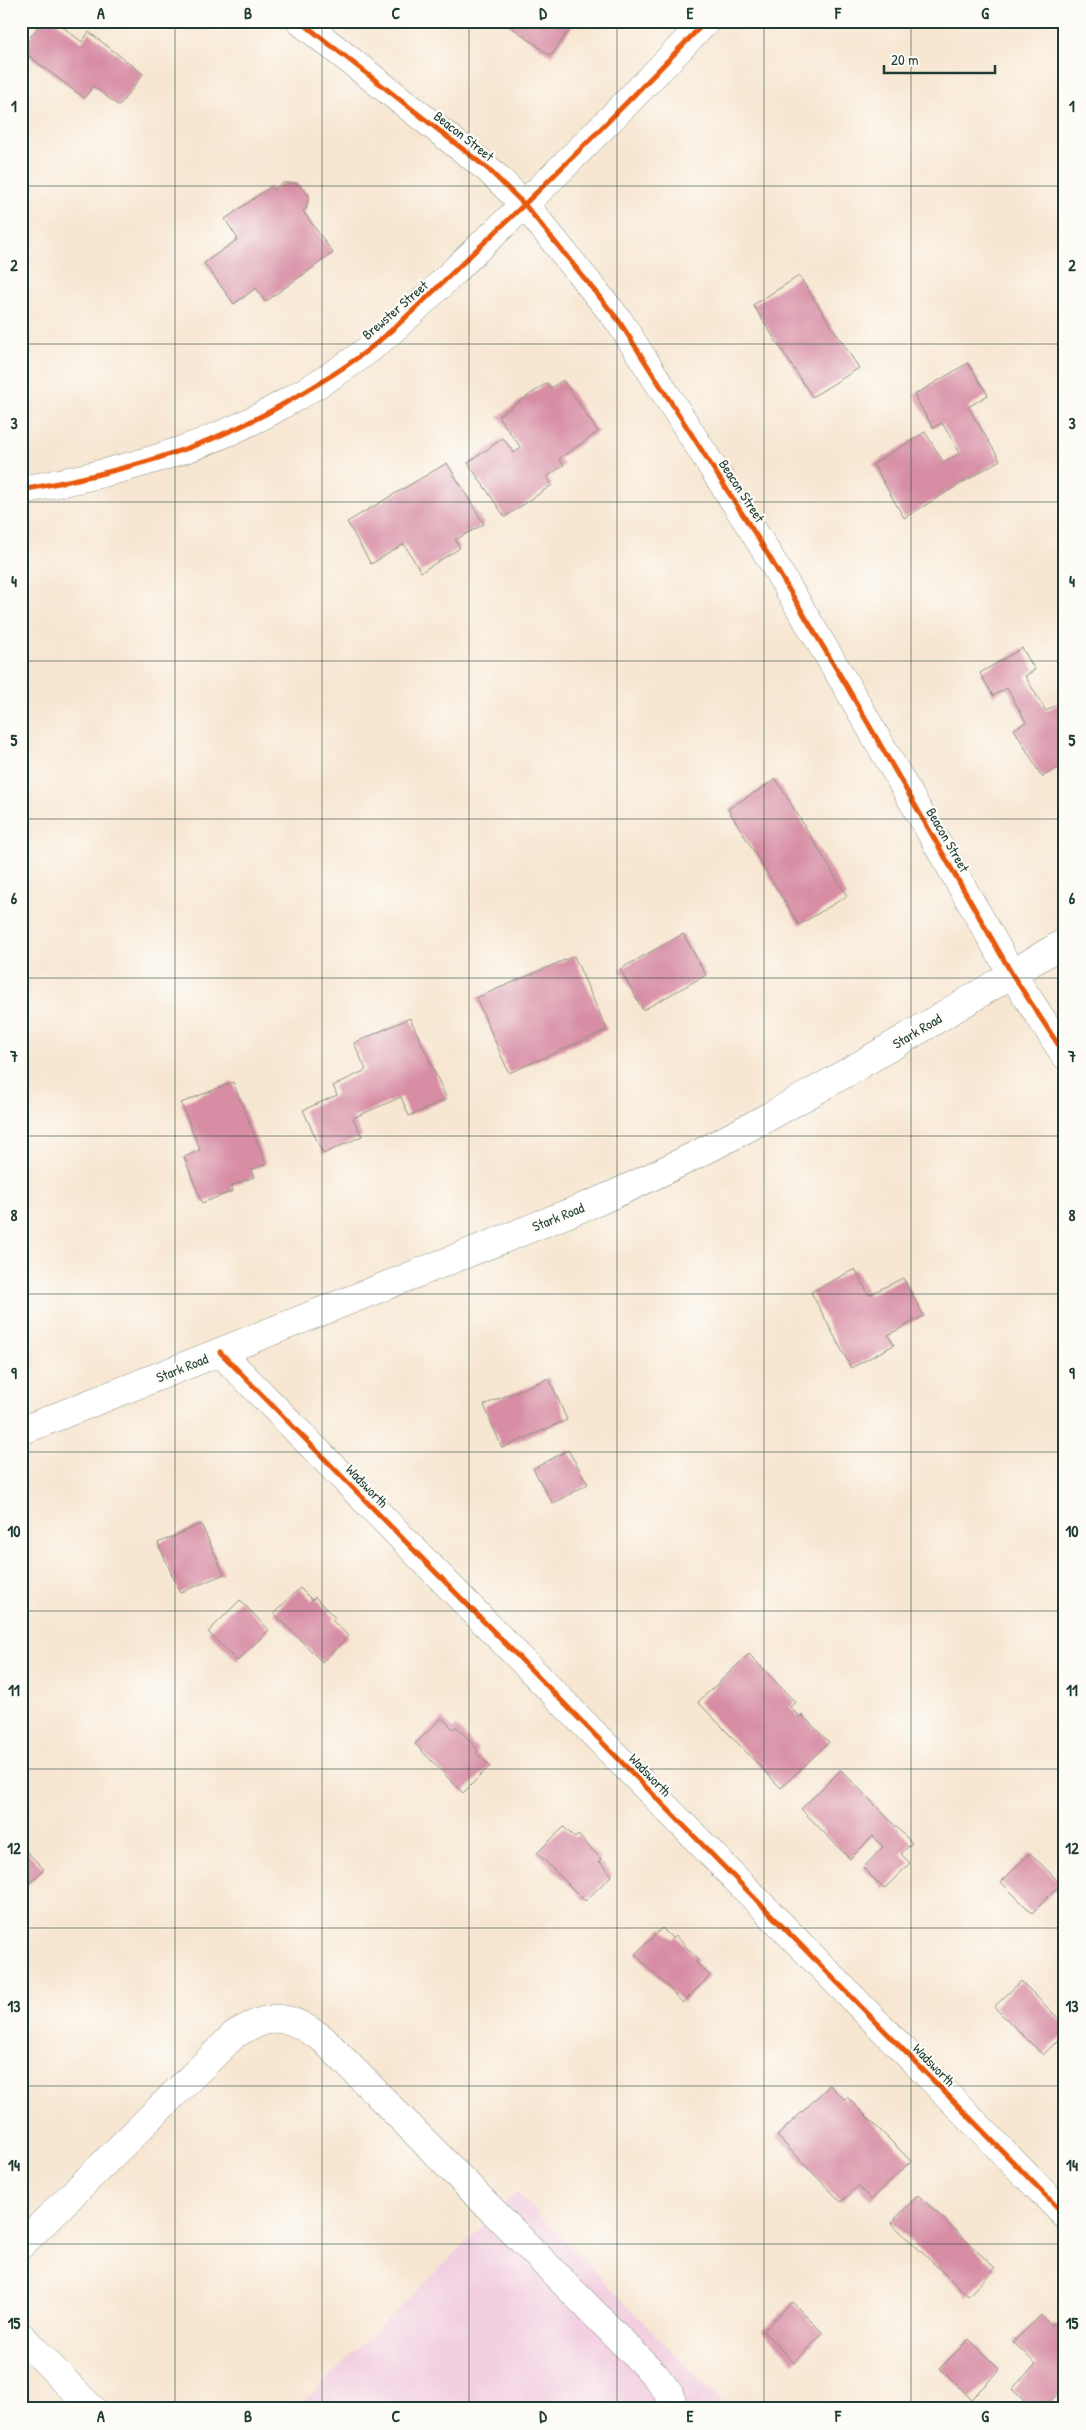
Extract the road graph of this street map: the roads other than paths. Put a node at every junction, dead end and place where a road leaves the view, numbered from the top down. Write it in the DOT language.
graph roads {
  1 [pos="300,21"];
  2 [pos="706,21"];
  3 [pos="525,205"];
  4 [pos="21,490"];
  5 [pos="1065,942"];
  6 [pos="1012,974"];
  7 [pos="1065,1055"];
  8 [pos="220,1352"];
  9 [pos="21,1431"];
  10 [pos="1065,2214"];
  11 [pos="21,2245"];
  12 [pos="21,2336"];
  13 [pos="92,2409"];
  14 [pos="672,2409"];
  1 -- 3 [label="street, Beacon Street"];
  2 -- 3 [label="street, Brewster Street"];
  3 -- 4 [label="street, Brewster Street"];
  3 -- 6 [label="street, Beacon Street"];
  5 -- 6 [label="street, Stark Road"];
  6 -- 7 [label="street, Beacon Street"];
  6 -- 8 [label="street, Stark Road"];
  8 -- 9 [label="street, Stark Road"];
  8 -- 10 [label="street, Wadsworth"];
  11 -- 14 [label="street"];
  12 -- 13 [label="street"];
}
